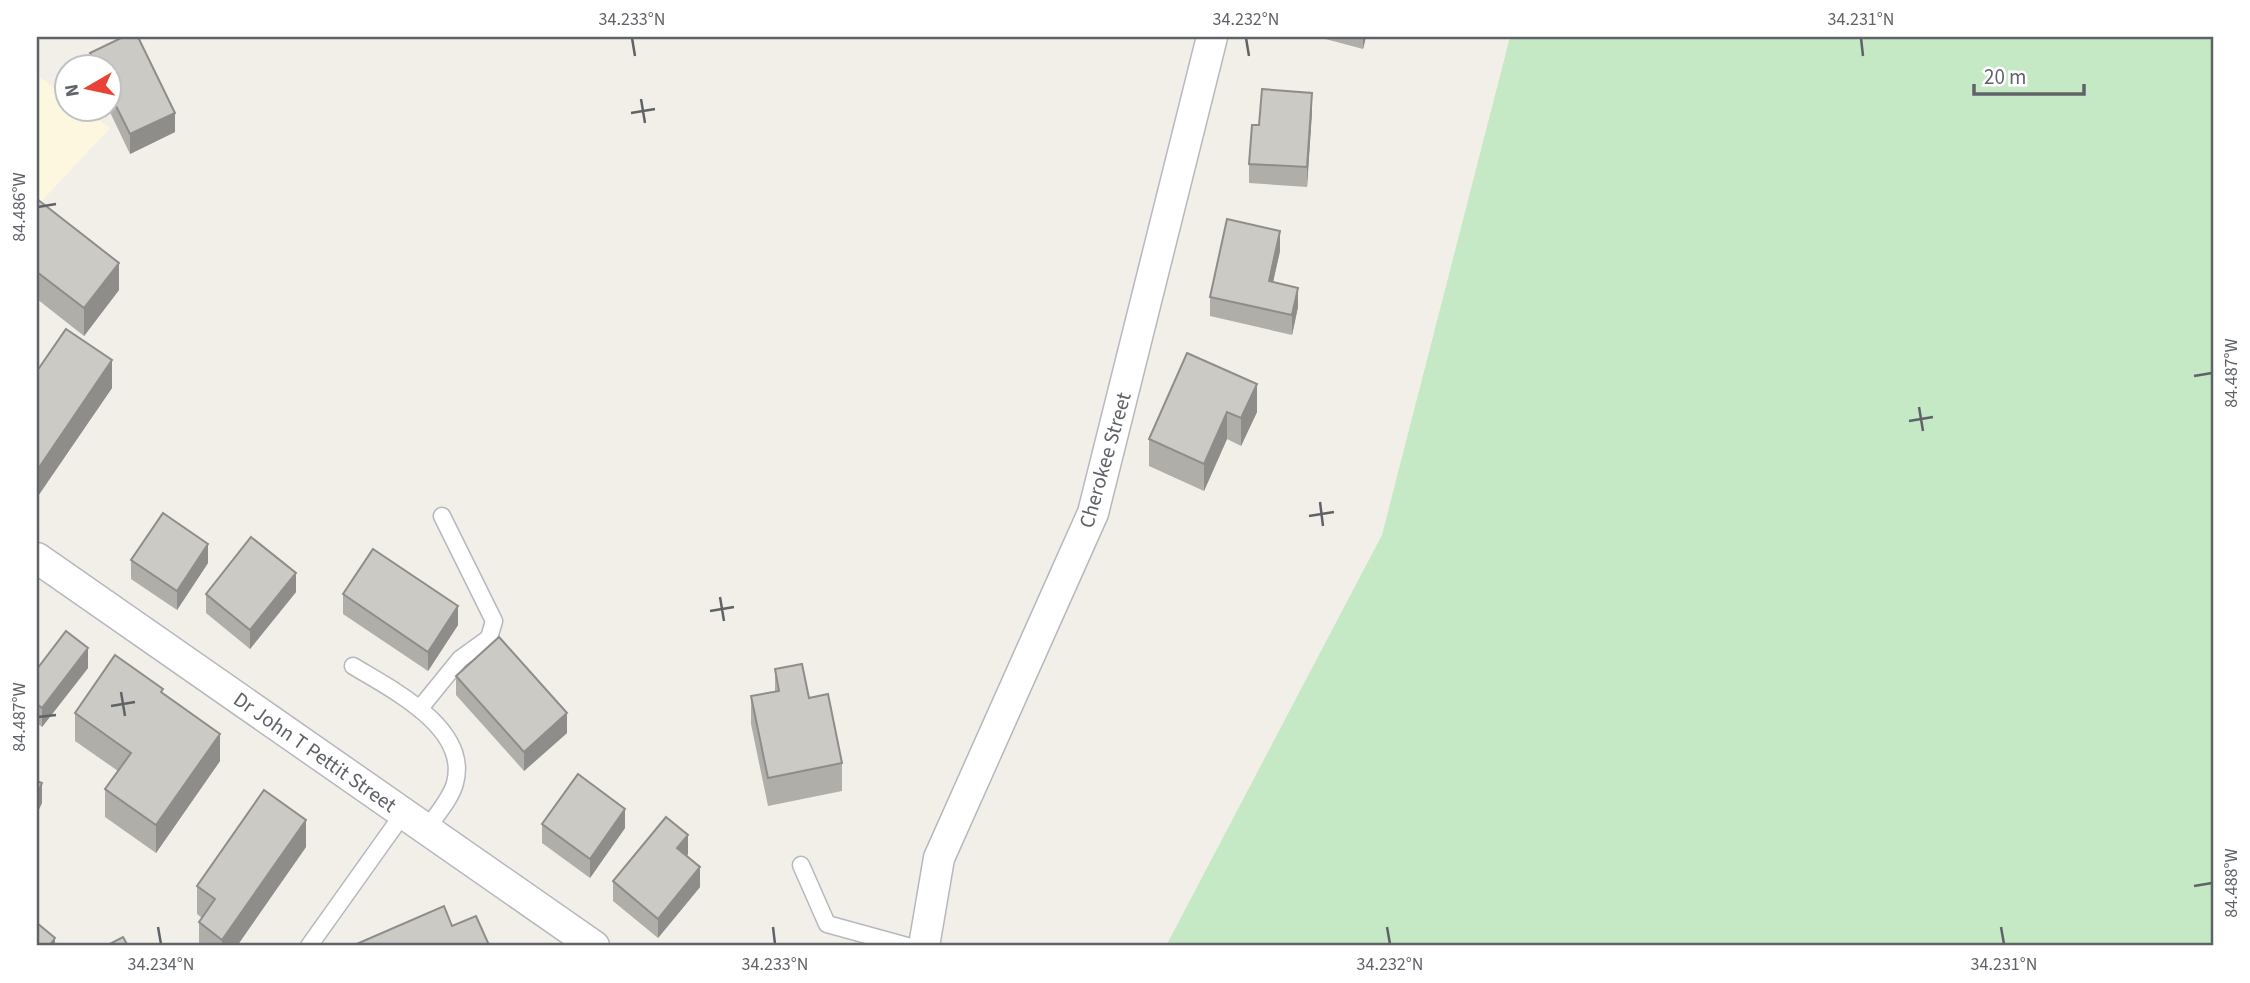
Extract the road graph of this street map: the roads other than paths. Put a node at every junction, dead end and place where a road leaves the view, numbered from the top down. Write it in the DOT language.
graph roads {
  1 [pos="1212,37"];
  2 [pos="442,516"];
  3 [pos="37,558"];
  4 [pos="353,666"];
  5 [pos="421,707"];
  6 [pos="415,822"];
  7 [pos="801,865"];
  8 [pos="309,946"];
  9 [pos="594,946"];
  10 [pos="907,946"];
  11 [pos="924,946"];
  1 -- 11 [label="street, Cherokee Street"];
  2 -- 5 [label="lane"];
  3 -- 6 [label="street, Dr John T Pettit Street"];
  4 -- 5 [label="lane"];
  5 -- 6 [label="lane"];
  6 -- 8 [label="lane"];
  6 -- 9 [label="street, Dr John T Pettit Street"];
  7 -- 10 [label="lane"];
}
